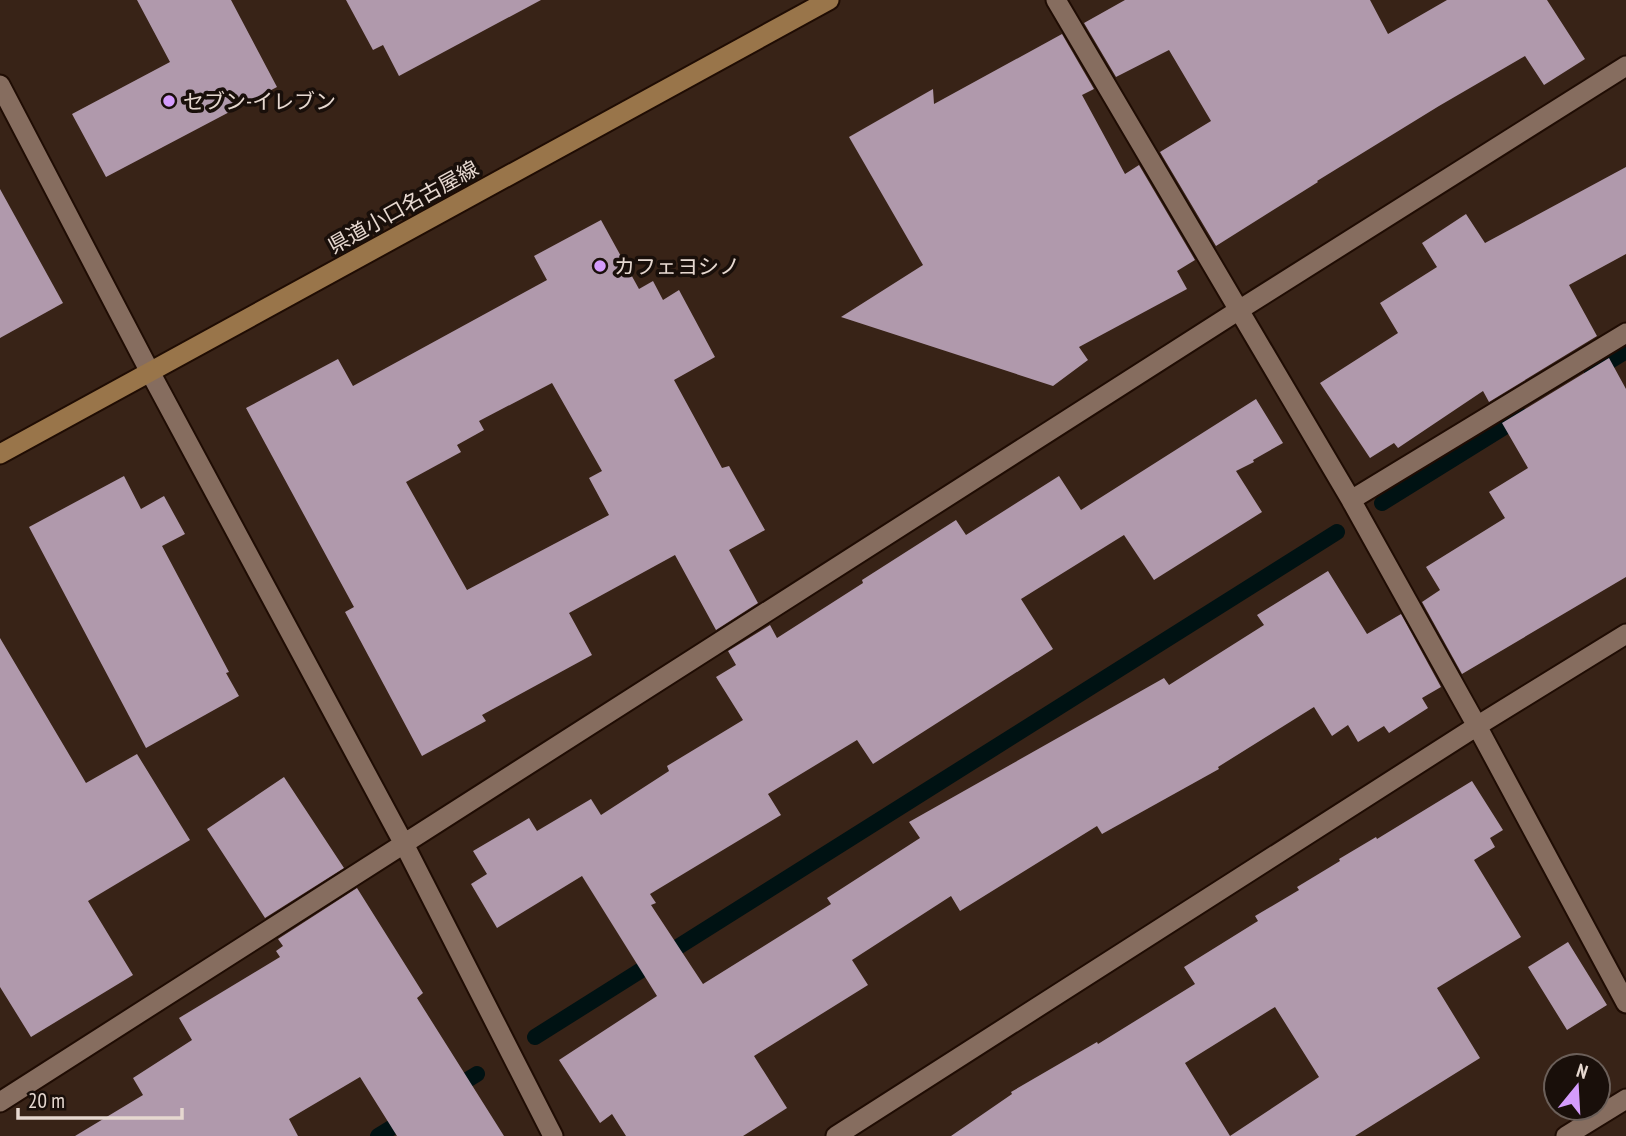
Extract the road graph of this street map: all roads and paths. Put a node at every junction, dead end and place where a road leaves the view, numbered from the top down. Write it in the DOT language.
graph roads {
  1 [pos="829,0"];
  2 [pos="1056,0"];
  3 [pos="1626,66"];
  4 [pos="0,85"];
  5 [pos="1239,310"];
  6 [pos="1626,333"];
  7 [pos="149,372"];
  8 [pos="0,454"];
  9 [pos="1350,500"];
  10 [pos="1626,634"];
  11 [pos="1477,726"];
  12 [pos="404,844"];
  13 [pos="1626,1003"];
  14 [pos="1626,1099"];
  15 [pos="0,1102"];
  16 [pos="553,1136"];
  17 [pos="836,1136"];
  18 [pos="1566,1136"];
  1 -- 7 [label="main road, 県道小口名古屋線"];
  2 -- 5 [label="street"];
  3 -- 5 [label="street"];
  4 -- 7 [label="street"];
  5 -- 9 [label="street"];
  5 -- 12 [label="street"];
  6 -- 9 [label="street"];
  7 -- 8 [label="main road, 県道小口名古屋線"];
  7 -- 12 [label="street"];
  9 -- 11 [label="street"];
  10 -- 11 [label="street"];
  11 -- 13 [label="street"];
  11 -- 17 [label="street"];
  12 -- 15 [label="street"];
  12 -- 16 [label="street"];
  14 -- 18 [label="street"];
}
